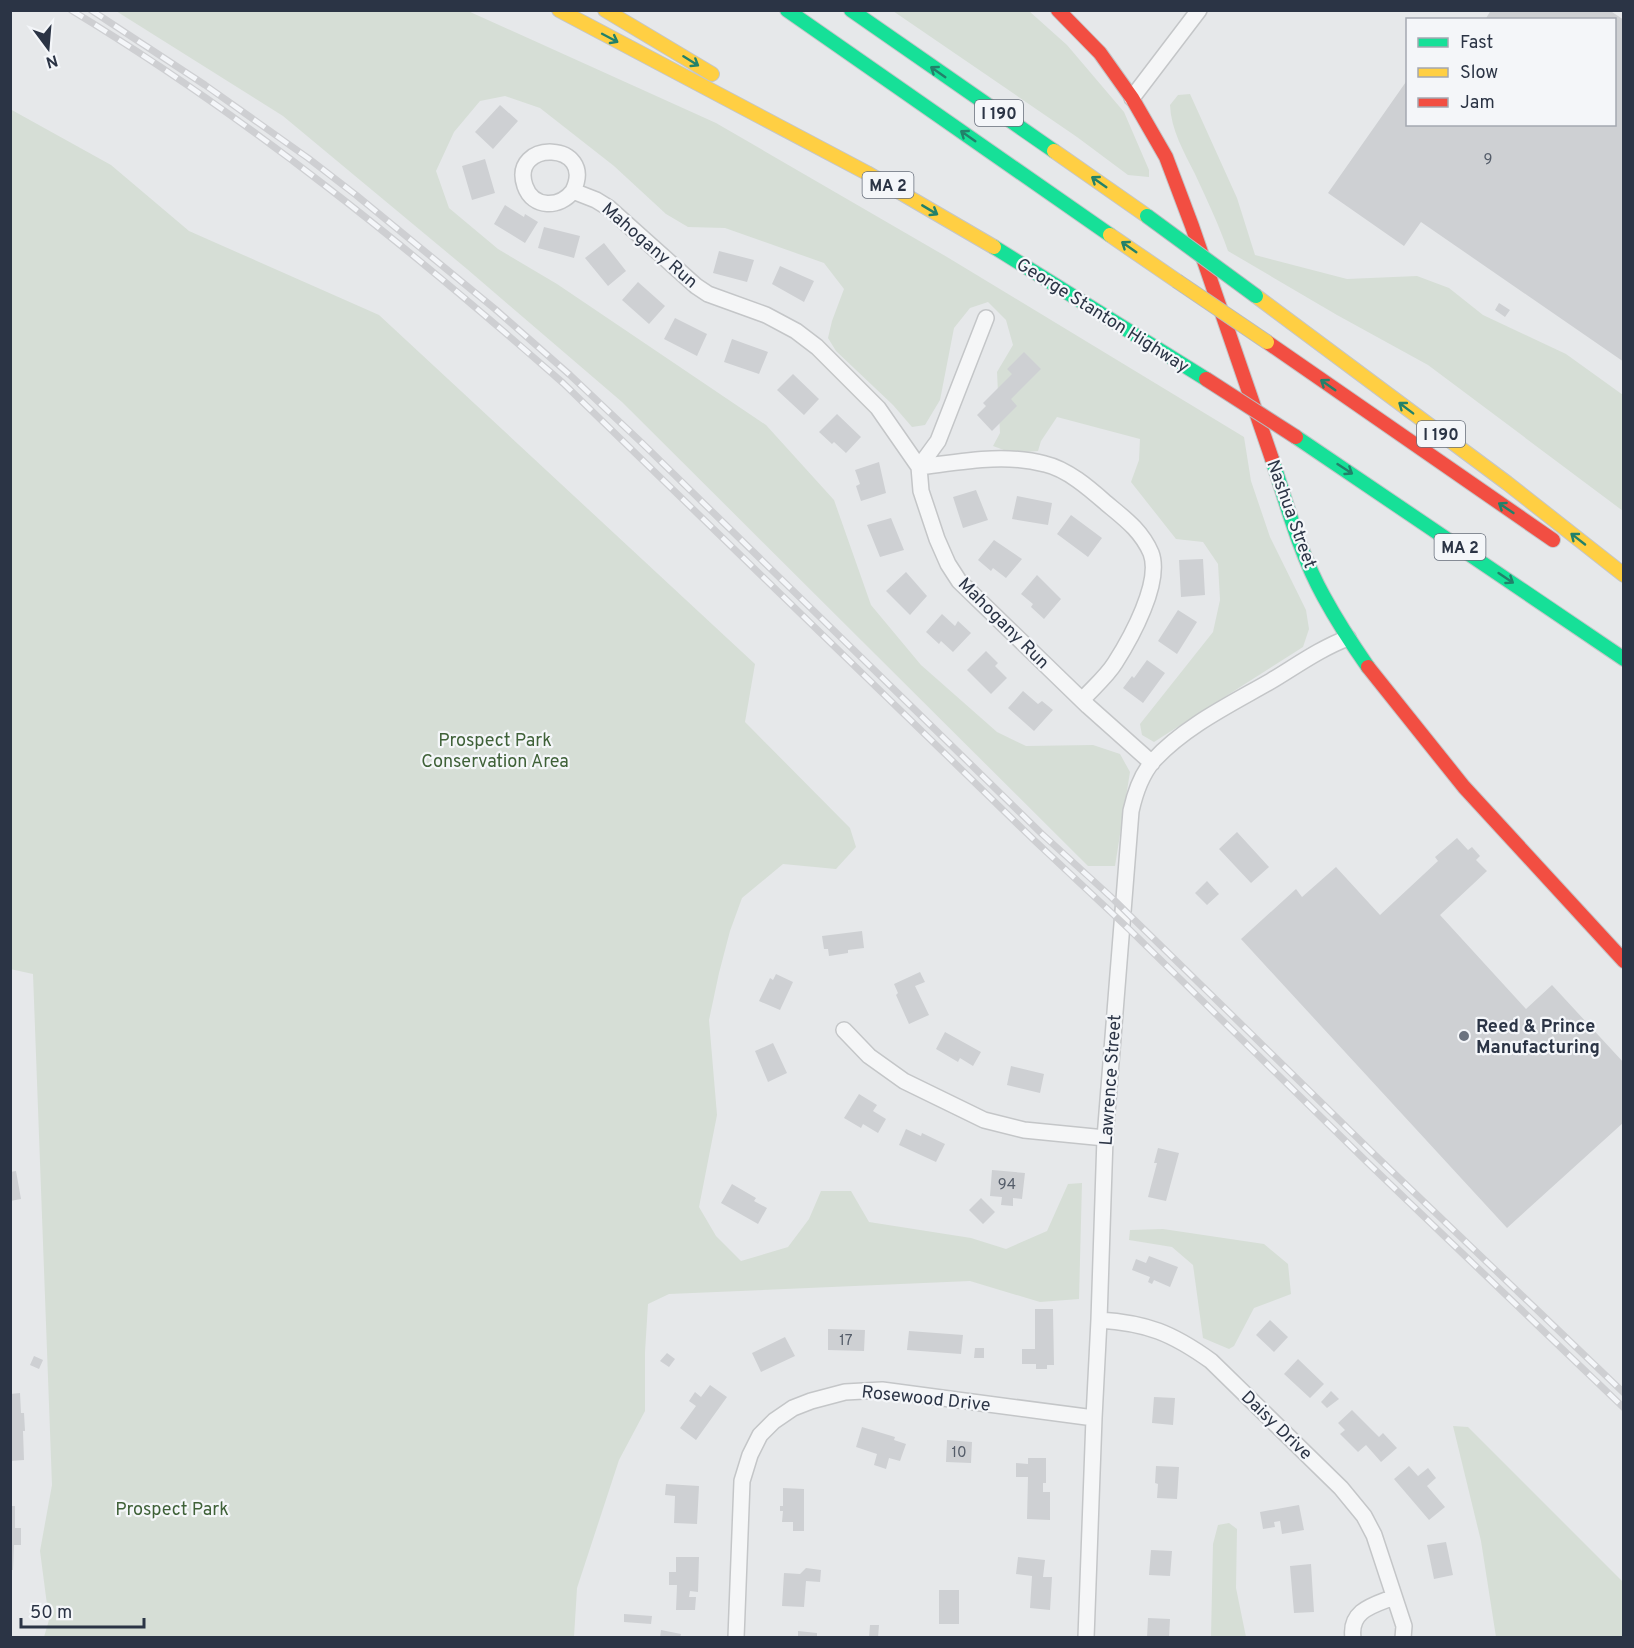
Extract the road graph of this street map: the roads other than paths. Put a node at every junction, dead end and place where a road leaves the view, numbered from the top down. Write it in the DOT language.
graph roads {
  1 [pos="559,10"];
  2 [pos="605,10"];
  3 [pos="787,10"];
  4 [pos="851,10"];
  5 [pos="1058,10"];
  6 [pos="1199,10"];
  7 [pos="1132,98"];
  8 [pos="867,173"];
  9 [pos="573,191"];
  10 [pos="986,318"];
  11 [pos="919,466"];
  12 [pos="1569,551"];
  13 [pos="1588,565"];
  14 [pos="1623,575"];
  15 [pos="1623,588"];
  16 [pos="1348,638"];
  17 [pos="1623,659"];
  18 [pos="1082,700"];
  19 [pos="1152,763"];
  20 [pos="1623,961"];
  21 [pos="844,1030"];
  22 [pos="1105,1138"];
  23 [pos="1100,1320"];
  24 [pos="1094,1418"];
  25 [pos="1394,1597"];
  26 [pos="736,1638"];
  27 [pos="1086,1638"];
  28 [pos="1353,1638"];
  29 [pos="1403,1638"];
  1 -- 8 [label="main road, George Stanton Highway / MA 2, one-way"];
  2 -- 8 [label="main road, one-way"];
  12 -- 3 [label="main road, one-way, bridge"];
  14 -- 4 [label="main road, I 190, one-way, bridge"];
  5 -- 7 [label="main road, Nashua Street"];
  6 -- 7 [label="street"];
  7 -- 16 [label="main road, Nashua Street"];
  8 -- 17 [label="main road, George Stanton Highway / MA 2, one-way, bridge"];
  9 -- 11 [label="street, Mahogany Run"];
  10 -- 11 [label="street"];
  11 -- 18 [label="street, Mahogany Run"];
  11 -- 18 [label="street"];
  13 -- 15 [label="main road"];
  16 -- 19 [label="street, Lawrence Street"];
  16 -- 20 [label="main road, Nashua Street"];
  18 -- 19 [label="street, Mahogany Run"];
  19 -- 22 [label="street, Lawrence Street"];
  21 -- 22 [label="street"];
  22 -- 23 [label="street, Lawrence Street"];
  23 -- 24 [label="street, Lawrence Street"];
  23 -- 25 [label="street, Daisy Drive"];
  24 -- 26 [label="street, Rosewood Drive"];
  24 -- 27 [label="street, Lawrence Street"];
  25 -- 28 [label="street"];
  25 -- 29 [label="street, Daisy Drive"];
}
